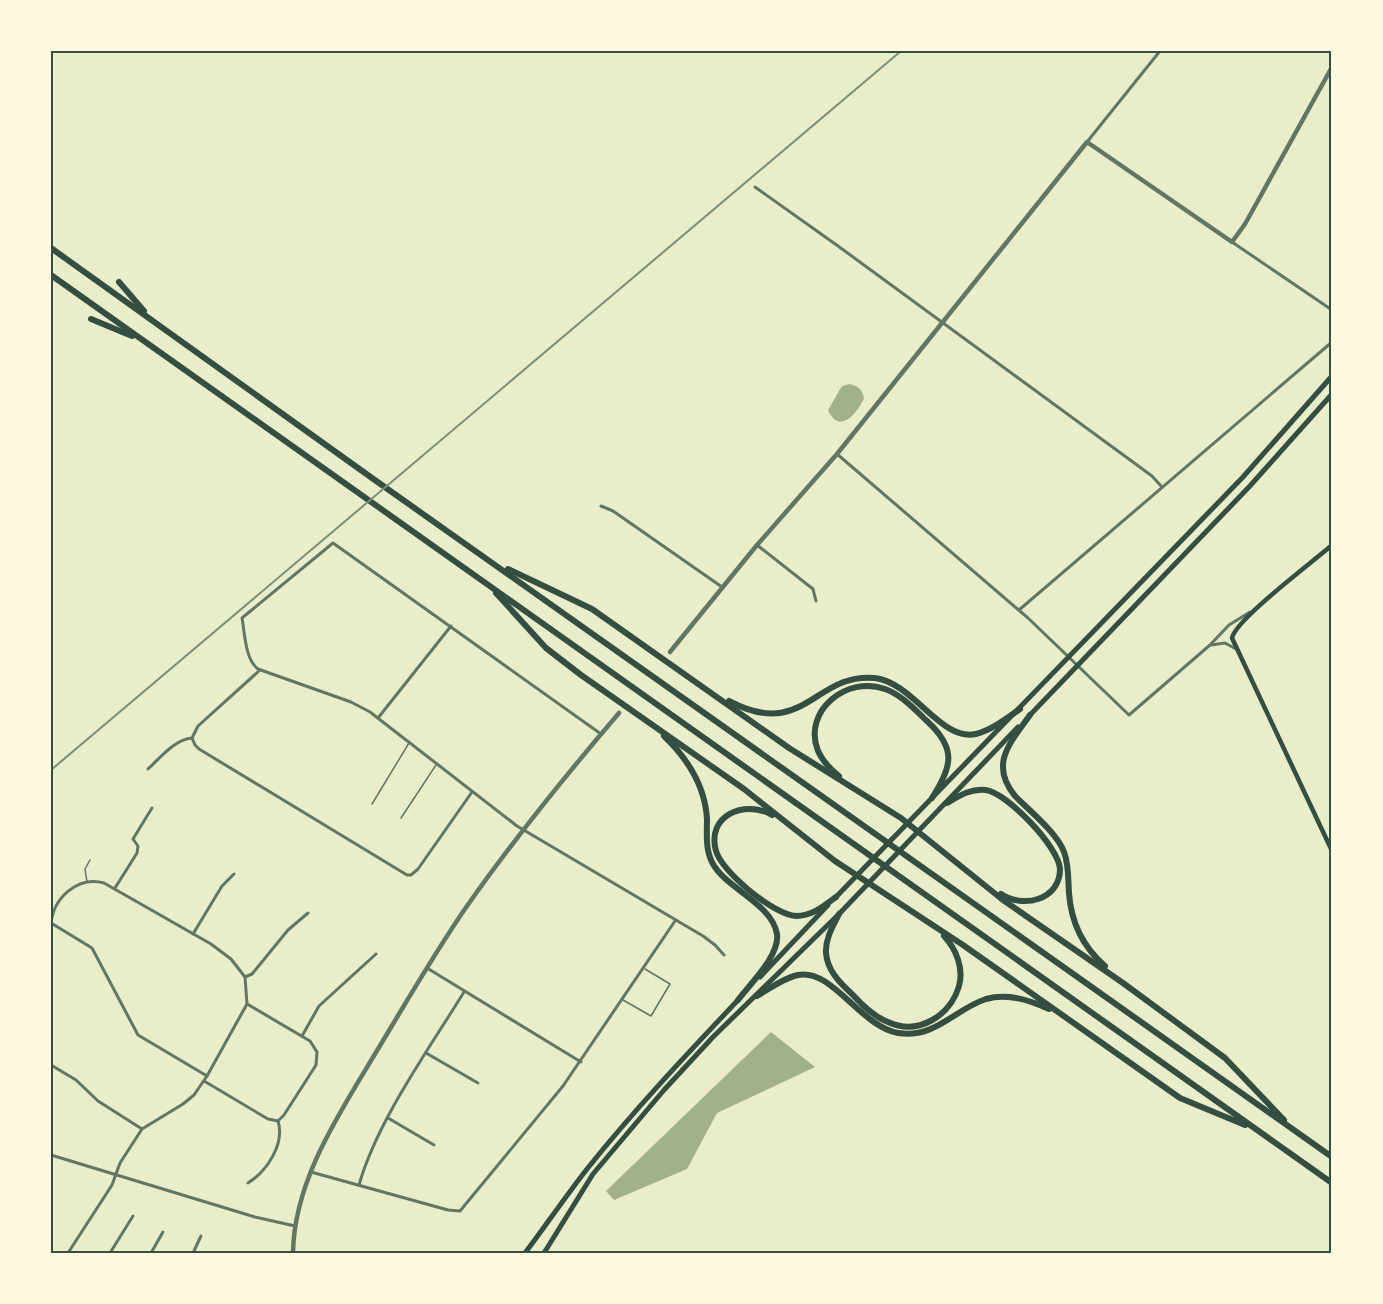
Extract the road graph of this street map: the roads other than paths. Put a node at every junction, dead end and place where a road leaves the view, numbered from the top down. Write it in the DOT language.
graph roads {
  1 [pos="1161,51"];
  2 [pos="1332,67"];
  3 [pos="1087,142"];
  4 [pos="755,187"];
  5 [pos="1232,242"];
  6 [pos="51,248"];
  7 [pos="51,275"];
  8 [pos="119,282"];
  9 [pos="1332,310"];
  10 [pos="91,319"];
  11 [pos="153,321"];
  12 [pos="942,322"];
  13 [pos="1332,342"];
  14 [pos="151,346"];
  15 [pos="1332,376"];
  16 [pos="1331,396"];
  17 [pos="837,454"];
  18 [pos="1162,487"];
  19 [pos="601,506"];
  20 [pos="757,545"];
  21 [pos="1332,545"];
  22 [pos="489,560"];
  23 [pos="487,584"];
  24 [pos="722,587"];
  25 [pos="816,601"];
  26 [pos="1257,609"];
  27 [pos="1018,610"];
  28 [pos="451,626"];
  29 [pos="1210,645"];
  30 [pos="1237,650"];
  31 [pos="670,652"];
  32 [pos="260,670"];
  33 [pos="699,683"];
  34 [pos="1020,709"];
  35 [pos="619,713"];
  36 [pos="1030,715"];
  37 [pos="378,718"];
  38 [pos="643,718"];
  39 [pos="601,734"];
  40 [pos="192,738"];
  41 [pos="409,742"];
  42 [pos="436,764"];
  43 [pos="148,769"];
  44 [pos="853,788"];
  45 [pos="472,792"];
  46 [pos="932,798"];
  47 [pos="947,802"];
  48 [pos="372,804"];
  49 [pos="152,808"];
  50 [pos="401,818"];
  51 [pos="522,830"];
  52 [pos="799,833"];
  53 [pos="1332,851"];
  54 [pos="90,860"];
  55 [pos="234,874"];
  56 [pos="976,877"];
  57 [pos="87,882"];
  58 [pos="115,888"];
  59 [pos="836,897"];
  60 [pos="51,913"];
  61 [pos="308,913"];
  62 [pos="839,914"];
  63 [pos="675,921"];
  64 [pos="51,923"];
  65 [pos="935,927"];
  66 [pos="193,934"];
  67 [pos="376,954"];
  68 [pos="724,955"];
  69 [pos="427,968"];
  70 [pos="644,968"];
  71 [pos="244,977"];
  72 [pos="1123,983"];
  73 [pos="464,992"];
  74 [pos="757,996"];
  75 [pos="623,1000"];
  76 [pos="738,1000"];
  77 [pos="247,1005"];
  78 [pos="1067,1018"];
  79 [pos="302,1036"];
  80 [pos="426,1053"];
  81 [pos="581,1062"];
  82 [pos="51,1065"];
  83 [pos="207,1076"];
  84 [pos="204,1081"];
  85 [pos="478,1083"];
  86 [pos="388,1118"];
  87 [pos="278,1121"];
  88 [pos="1290,1127"];
  89 [pos="141,1129"];
  90 [pos="1256,1129"];
  91 [pos="434,1145"];
  92 [pos="51,1155"];
  93 [pos="1332,1157"];
  94 [pos="311,1172"];
  95 [pos="116,1175"];
  96 [pos="248,1183"];
  97 [pos="1332,1183"];
  98 [pos="359,1185"];
  99 [pos="133,1216"];
  100 [pos="295,1226"];
  101 [pos="163,1232"];
  102 [pos="201,1236"];
  103 [pos="68,1253"];
  104 [pos="110,1253"];
  105 [pos="151,1253"];
  106 [pos="194,1253"];
  107 [pos="293,1253"];
  108 [pos="525,1253"];
  109 [pos="544,1253"];
  1 -- 3 [label="street"];
  2 -- 5 [label="street"];
  3 -- 5 [label="street"];
  3 -- 12 [label="street"];
  4 -- 12 [label="street"];
  5 -- 9 [label="street"];
  6 -- 11 [label="highway"];
  7 -- 14 [label="highway"];
  8 -- 11 [label="highway"];
  10 -- 14 [label="highway"];
  11 -- 22 [label="highway"];
  12 -- 17 [label="street"];
  12 -- 18 [label="street"];
  13 -- 18 [label="street"];
  14 -- 23 [label="highway"];
  15 -- 34 [label="main road"];
  16 -- 36 [label="main road"];
  17 -- 20 [label="street"];
  17 -- 27 [label="street"];
  18 -- 27 [label="street"];
  19 -- 24 [label="street"];
  20 -- 24 [label="street"];
  20 -- 25 [label="street"];
  21 -- 26 [label="main road"];
  22 -- 33 [label="highway"];
  22 -- 88 [label="highway"];
  23 -- 38 [label="highway"];
  23 -- 90 [label="highway"];
  24 -- 31 [label="street"];
  26 -- 29 [label="street"];
  26 -- 30 [label="main road"];
  27 -- 29 [label="street"];
  28 -- 32 [label="street"];
  28 -- 37 [label="street"];
  28 -- 39 [label="street"];
  29 -- 30 [label="street"];
  30 -- 53 [label="main road"];
  32 -- 37 [label="street"];
  32 -- 40 [label="street"];
  33 -- 34 [label="highway"];
  33 -- 44 [label="highway"];
  34 -- 46 [label="main road"];
  35 -- 39 [label="street"];
  36 -- 47 [label="main road"];
  36 -- 72 [label="highway"];
  37 -- 41 [label="street"];
  38 -- 52 [label="highway"];
  38 -- 76 [label="highway"];
  39 -- 51 [label="street"];
  40 -- 43 [label="street"];
  40 -- 45 [label="street"];
  41 -- 42 [label="street"];
  41 -- 48 [label="lane"];
  42 -- 45 [label="street"];
  42 -- 50 [label="lane"];
  44 -- 46 [label="highway"];
  44 -- 56 [label="highway"];
  45 -- 51 [label="street"];
  46 -- 59 [label="main road"];
  47 -- 56 [label="highway"];
  47 -- 62 [label="main road"];
  49 -- 58 [label="street"];
  51 -- 63 [label="street"];
  51 -- 69 [label="street"];
  52 -- 59 [label="highway"];
  52 -- 65 [label="highway"];
  54 -- 57 [label="lane"];
  55 -- 66 [label="street"];
  56 -- 72 [label="highway"];
  57 -- 58 [label="street"];
  57 -- 60 [label="street"];
  58 -- 66 [label="street"];
  59 -- 76 [label="main road"];
  60 -- 64 [label="street"];
  61 -- 71 [label="street"];
  62 -- 65 [label="highway"];
  62 -- 74 [label="main road"];
  63 -- 68 [label="street"];
  63 -- 70 [label="street"];
  64 -- 83 [label="street"];
  65 -- 78 [label="highway"];
  66 -- 71 [label="street"];
  67 -- 79 [label="street"];
  69 -- 73 [label="street"];
  69 -- 94 [label="street"];
  70 -- 75 [label="street"];
  70 -- 75 [label="lane"];
  71 -- 77 [label="street"];
  72 -- 88 [label="highway"];
  73 -- 80 [label="street"];
  73 -- 81 [label="street"];
  74 -- 78 [label="highway"];
  74 -- 109 [label="main road"];
  75 -- 81 [label="street"];
  76 -- 108 [label="main road"];
  77 -- 79 [label="street"];
  77 -- 83 [label="street"];
  78 -- 90 [label="highway"];
  79 -- 87 [label="street"];
  80 -- 85 [label="street"];
  80 -- 86 [label="street"];
  81 -- 98 [label="street"];
  82 -- 89 [label="street"];
  83 -- 84 [label="street"];
  84 -- 87 [label="street"];
  84 -- 89 [label="street"];
  86 -- 91 [label="street"];
  86 -- 98 [label="street"];
  87 -- 96 [label="street"];
  88 -- 93 [label="highway"];
  89 -- 95 [label="street"];
  90 -- 97 [label="highway"];
  92 -- 95 [label="street"];
  94 -- 98 [label="street"];
  94 -- 100 [label="street"];
  95 -- 100 [label="street"];
  95 -- 103 [label="street"];
  99 -- 104 [label="street"];
  100 -- 107 [label="street"];
  101 -- 105 [label="street"];
  102 -- 106 [label="street"];
}
